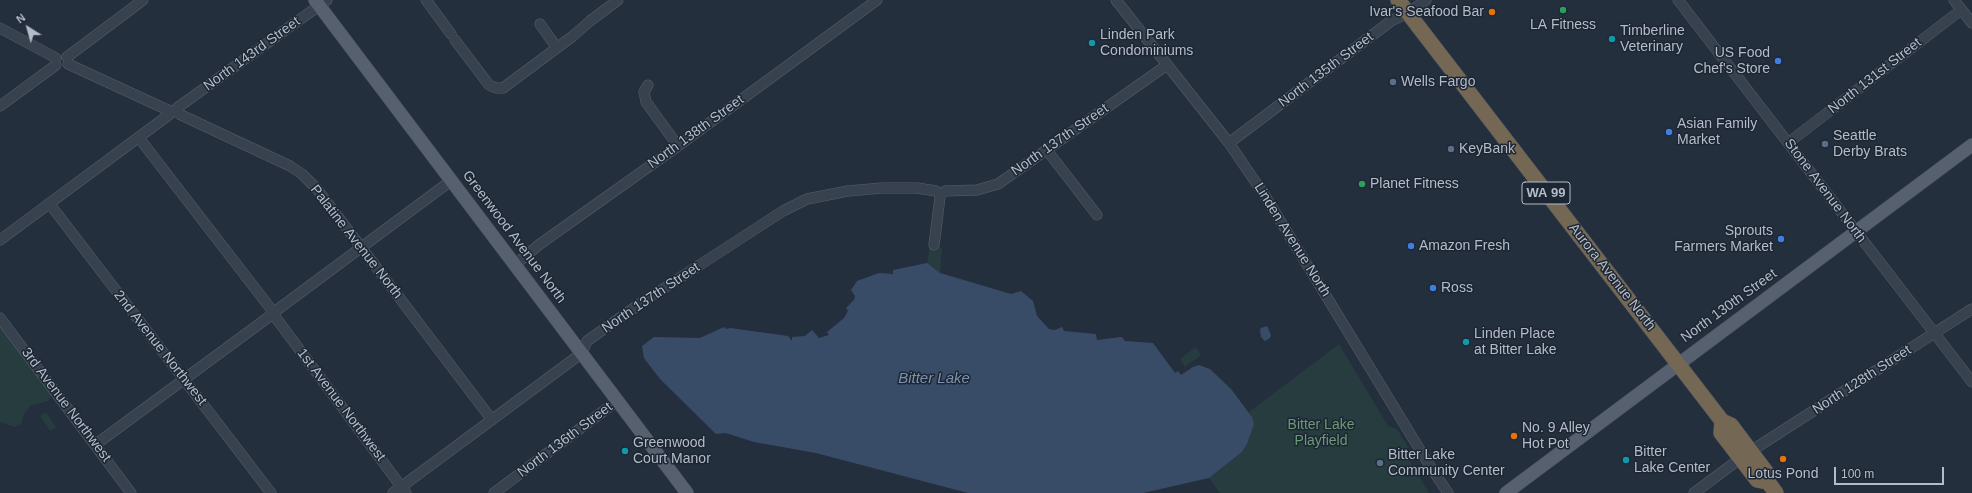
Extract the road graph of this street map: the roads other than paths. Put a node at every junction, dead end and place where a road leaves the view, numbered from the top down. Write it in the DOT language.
graph roads {
  1 [pos="143,0"];
  2 [pos="426,0"];
  3 [pos="618,0"];
  4 [pos="876,0"];
  5 [pos="1116,0"];
  6 [pos="1398,0"];
  7 [pos="1426,0"];
  8 [pos="1678,0"];
  9 [pos="1954,0"];
  10 [pos="320,2"];
  11 [pos="1962,10"];
  12 [pos="1408,13"];
  13 [pos="1972,23"];
  14 [pos="540,24"];
  15 [pos="0,28"];
  16 [pos="557,48"];
  17 [pos="62,61"];
  18 [pos="1167,65"];
  19 [pos="648,85"];
  20 [pos="0,106"];
  21 [pos="174,112"];
  22 [pos="139,138"];
  23 [pos="1228,143"];
  24 [pos="1788,143"];
  25 [pos="1972,145"];
  26 [pos="678,146"];
  27 [pos="1046,149"];
  28 [pos="452,180"];
  29 [pos="940,193"];
  30 [pos="49,203"];
  31 [pos="1097,215"];
  32 [pos="1856,232"];
  33 [pos="0,240"];
  34 [pos="934,245"];
  35 [pos="361,247"];
  36 [pos="516,264"];
  37 [pos="1972,309"];
  38 [pos="273,313"];
  39 [pos="0,318"];
  40 [pos="1934,333"];
  41 [pos="582,353"];
  42 [pos="1678,363"];
  43 [pos="184,380"];
  44 [pos="1972,382"];
  45 [pos="617,401"];
  46 [pos="492,420"];
  47 [pos="95,445"];
  48 [pos="1746,455"];
  49 [pos="1772,487"];
  50 [pos="404,490"];
  51 [pos="131,493"];
  52 [pos="271,493"];
  53 [pos="393,493"];
  54 [pos="494,493"];
  55 [pos="687,493"];
  56 [pos="1448,493"];
  57 [pos="1506,493"];
  58 [pos="1694,493"];
  1 -- 17 [label="street"];
  2 -- 16 [label="street"];
  3 -- 16 [label="street"];
  4 -- 26 [label="street, North 138th Street"];
  5 -- 18 [label="street, Linden Avenue North"];
  6 -- 12 [label="highway, Aurora Avenue North / WA 99"];
  7 -- 12 [label="street, North 135th Street"];
  8 -- 24 [label="street, Stone Avenue North"];
  9 -- 11 [label="street"];
  10 -- 21 [label="street, North 143rd Street"];
  10 -- 28 [label="main road, Greenwood Avenue North"];
  11 -- 13 [label="street"];
  11 -- 24 [label="street, North 131st Street"];
  12 -- 23 [label="street, North 135th Street"];
  12 -- 42 [label="highway, Aurora Avenue North / WA 99"];
  14 -- 16 [label="street"];
  15 -- 17 [label="street"];
  17 -- 20 [label="street"];
  17 -- 21 [label="street"];
  18 -- 23 [label="street, Linden Avenue North"];
  18 -- 27 [label="street, North 137th Street"];
  19 -- 26 [label="street"];
  21 -- 22 [label="street, North 143rd Street"];
  21 -- 35 [label="street, Palatine Avenue North"];
  22 -- 30 [label="street, North 143rd Street"];
  22 -- 38 [label="street, 1st Avenue Northwest"];
  23 -- 56 [label="street, Linden Avenue North"];
  24 -- 32 [label="street, Stone Avenue North"];
  25 -- 32 [label="main road, North 130th Street"];
  26 -- 36 [label="street, North 138th Street"];
  27 -- 29 [label="street, North 137th Street"];
  27 -- 31 [label="street"];
  28 -- 35 [label="street"];
  28 -- 36 [label="main road, Greenwood Avenue North"];
  29 -- 34 [label="street"];
  29 -- 41 [label="street, North 137th Street"];
  30 -- 33 [label="street, North 143rd Street"];
  30 -- 43 [label="street, 2nd Avenue Northwest"];
  32 -- 40 [label="street, Stone Avenue North"];
  32 -- 42 [label="main road, North 130th Street"];
  35 -- 38 [label="street"];
  35 -- 46 [label="street, Palatine Avenue North"];
  36 -- 41 [label="main road, Greenwood Avenue North"];
  37 -- 40 [label="street, North 128th Street"];
  38 -- 43 [label="street"];
  38 -- 50 [label="street, 1st Avenue Northwest"];
  39 -- 47 [label="street, 3rd Avenue Northwest"];
  40 -- 44 [label="street, Stone Avenue North"];
  40 -- 48 [label="street, North 128th Street"];
  41 -- 45 [label="main road, Greenwood Avenue North"];
  41 -- 46 [label="street, North 137th Street"];
  42 -- 48 [label="highway, Aurora Avenue North / WA 99"];
  42 -- 57 [label="main road, North 130th Street"];
  43 -- 47 [label="street"];
  43 -- 52 [label="street, 2nd Avenue Northwest"];
  45 -- 54 [label="street, North 136th Street"];
  45 -- 55 [label="main road, Greenwood Avenue North"];
  46 -- 50 [label="street, North 137th Street"];
  47 -- 51 [label="street, 3rd Avenue Northwest"];
  48 -- 49 [label="highway, Aurora Avenue North / WA 99"];
  48 -- 58 [label="street, North 128th Street"];
  50 -- 53 [label="street, North 137th Street"];
}
